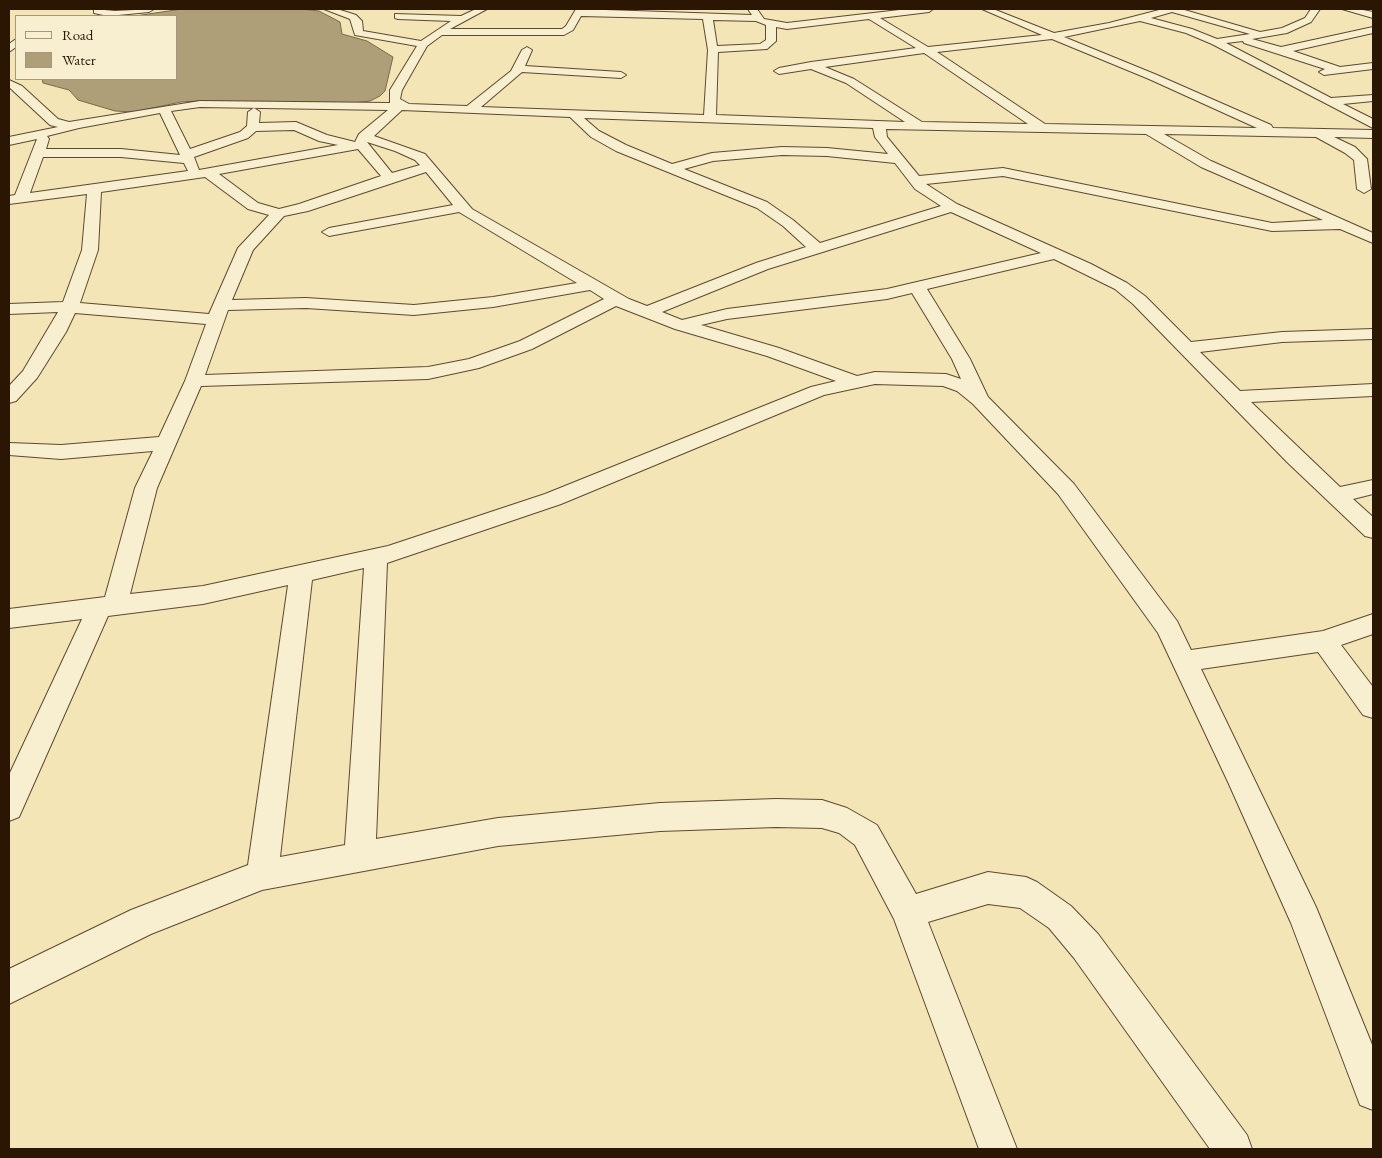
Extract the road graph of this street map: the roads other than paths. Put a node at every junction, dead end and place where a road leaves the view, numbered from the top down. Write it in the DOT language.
graph roads {
  1 [pos="149,9"];
  2 [pos="328,9"];
  3 [pos="473,9"];
  4 [pos="483,9"];
  5 [pos="752,9"];
  6 [pos="928,9"];
  7 [pos="986,9"];
  8 [pos="1173,9"];
  9 [pos="1316,9"];
  10 [pos="1346,9"];
  11 [pos="100,11"];
  12 [pos="579,11"];
  13 [pos="1127,11"];
  14 [pos="1153,15"];
  15 [pos="1373,15"];
  16 [pos="398,16"];
  17 [pos="871,16"];
  18 [pos="708,18"];
  19 [pos="759,18"];
  20 [pos="1140,18"];
  21 [pos="463,19"];
  22 [pos="771,24"];
  23 [pos="1373,30"];
  24 [pos="439,32"];
  25 [pos="1263,35"];
  26 [pos="1052,37"];
  27 [pos="1237,38"];
  28 [pos="1216,42"];
  29 [pos="423,44"];
  30 [pos="712,48"];
  31 [pos="527,50"];
  32 [pos="1283,50"];
  33 [pos="927,51"];
  34 [pos="811,64"];
  35 [pos="1371,68"];
  36 [pos="519,69"];
  37 [pos="1339,70"];
  38 [pos="779,71"];
  39 [pos="621,75"];
  40 [pos="1287,78"];
  41 [pos="9,83"];
  42 [pos="1373,98"];
  43 [pos="1332,102"];
  44 [pos="255,105"];
  45 [pos="403,107"];
  46 [pos="164,109"];
  47 [pos="470,110"];
  48 [pos="573,114"];
  49 [pos="710,119"];
  50 [pos="90,124"];
  51 [pos="1373,124"];
  52 [pos="879,125"];
  53 [pos="253,126"];
  54 [pos="920,126"];
  55 [pos="1042,128"];
  56 [pos="1149,130"];
  57 [pos="1278,132"];
  58 [pos="45,133"];
  59 [pos="1318,133"];
  60 [pos="1373,134"];
  61 [pos="9,141"];
  62 [pos="362,141"];
  63 [pos="38,153"];
  64 [pos="187,158"];
  65 [pos="897,159"];
  66 [pos="429,167"];
  67 [pos="671,168"];
  68 [pos="203,174"];
  69 [pos="389,178"];
  70 [pos="915,181"];
  71 [pos="94,189"];
  72 [pos="1364,189"];
  73 [pos="15,199"];
  74 [pos="463,207"];
  75 [pos="952,207"];
  76 [pos="279,212"];
  77 [pos="1342,224"];
  78 [pos="329,232"];
  79 [pos="1373,239"];
  80 [pos="817,249"];
  81 [pos="1056,254"];
  82 [pos="592,285"];
  83 [pos="918,288"];
  84 [pos="617,299"];
  85 [pos="69,307"];
  86 [pos="9,309"];
  87 [pos="219,312"];
  88 [pos="647,312"];
  89 [pos="681,325"];
  90 [pos="1373,334"];
  91 [pos="1186,348"];
  92 [pos="194,381"];
  93 [pos="854,382"];
  94 [pos="1373,390"];
  95 [pos="9,397"];
  96 [pos="1235,397"];
  97 [pos="980,400"];
  98 [pos="166,443"];
  99 [pos="9,449"];
  100 [pos="1373,487"];
  101 [pos="1336,495"];
  102 [pos="1373,530"];
  103 [pos="376,558"];
  104 [pos="301,575"];
  105 [pos="107,607"];
  106 [pos="9,618"];
  107 [pos="1373,624"];
  108 [pos="1324,641"];
  109 [pos="1184,661"];
  110 [pos="1373,707"];
  111 [pos="9,807"];
  112 [pos="360,858"];
  113 [pos="262,874"];
  114 [pos="908,912"];
  115 [pos="9,987"];
  116 [pos="1373,1092"];
  117 [pos="998,1149"];
  118 [pos="1233,1149"];
  1 -- 11 [label="street"];
  2 -- 29 [label="street"];
  3 -- 4 [label="street"];
  4 -- 21 [label="street"];
  5 -- 19 [label="street"];
  6 -- 17 [label="street"];
  7 -- 26 [label="street"];
  8 -- 14 [label="street"];
  8 -- 25 [label="street"];
  9 -- 25 [label="street"];
  10 -- 15 [label="street"];
  12 -- 18 [label="street"];
  12 -- 24 [label="street"];
  13 -- 14 [label="street"];
  14 -- 20 [label="street"];
  16 -- 21 [label="street"];
  17 -- 22 [label="street"];
  17 -- 33 [label="street"];
  18 -- 19 [label="street"];
  18 -- 30 [label="street"];
  19 -- 22 [label="street"];
  20 -- 26 [label="street"];
  20 -- 28 [label="street"];
  21 -- 24 [label="street"];
  22 -- 30 [label="street"];
  23 -- 32 [label="street"];
  24 -- 29 [label="street"];
  25 -- 27 [label="street"];
  26 -- 33 [label="street"];
  26 -- 57 [label="street"];
  27 -- 28 [label="street"];
  27 -- 32 [label="street"];
  28 -- 40 [label="street"];
  29 -- 45 [label="street"];
  30 -- 49 [label="street"];
  31 -- 36 [label="street"];
  32 -- 37 [label="street"];
  33 -- 34 [label="street"];
  33 -- 55 [label="street"];
  34 -- 38 [label="street"];
  34 -- 54 [label="street"];
  35 -- 37 [label="street"];
  36 -- 39 [label="street"];
  36 -- 47 [label="street"];
  37 -- 40 [label="street"];
  40 -- 43 [label="street"];
  41 -- 50 [label="street"];
  42 -- 43 [label="street"];
  43 -- 51 [label="street"];
  44 -- 45 [label="street"];
  44 -- 46 [label="street"];
  44 -- 53 [label="street"];
  45 -- 47 [label="street"];
  45 -- 62 [label="street"];
  46 -- 50 [label="street"];
  46 -- 64 [label="street"];
  47 -- 48 [label="street"];
  48 -- 49 [label="street"];
  48 -- 67 [label="street"];
  49 -- 52 [label="street"];
  50 -- 58 [label="street"];
  52 -- 54 [label="street"];
  52 -- 65 [label="street"];
  53 -- 62 [label="street"];
  53 -- 64 [label="street"];
  54 -- 55 [label="street"];
  55 -- 56 [label="street"];
  56 -- 57 [label="street"];
  56 -- 77 [label="street"];
  57 -- 59 [label="street"];
  58 -- 61 [label="street"];
  58 -- 63 [label="street"];
  59 -- 60 [label="street"];
  59 -- 72 [label="street"];
  62 -- 66 [label="street"];
  62 -- 68 [label="street"];
  62 -- 69 [label="street"];
  63 -- 64 [label="street"];
  63 -- 73 [label="street"];
  64 -- 68 [label="street"];
  65 -- 67 [label="street"];
  65 -- 70 [label="street"];
  66 -- 69 [label="street"];
  66 -- 74 [label="street"];
  67 -- 80 [label="street"];
  68 -- 71 [label="street"];
  68 -- 76 [label="street"];
  69 -- 76 [label="street"];
  70 -- 75 [label="street"];
  70 -- 77 [label="street"];
  71 -- 73 [label="street"];
  71 -- 85 [label="street"];
  74 -- 78 [label="street"];
  74 -- 82 [label="street"];
  75 -- 80 [label="street"];
  75 -- 81 [label="street"];
  76 -- 87 [label="street"];
  77 -- 79 [label="street"];
  80 -- 88 [label="street"];
  81 -- 83 [label="street"];
  81 -- 91 [label="street"];
  82 -- 84 [label="street"];
  82 -- 87 [label="street"];
  83 -- 89 [label="street"];
  83 -- 97 [label="street"];
  84 -- 88 [label="street"];
  84 -- 92 [label="street"];
  85 -- 86 [label="street"];
  85 -- 87 [label="street"];
  85 -- 95 [label="street"];
  87 -- 92 [label="street"];
  88 -- 89 [label="street"];
  89 -- 93 [label="street"];
  90 -- 91 [label="street"];
  91 -- 96 [label="street"];
  92 -- 98 [label="street"];
  93 -- 97 [label="street"];
  93 -- 103 [label="street"];
  94 -- 96 [label="street"];
  96 -- 101 [label="street"];
  97 -- 109 [label="street"];
  98 -- 99 [label="street"];
  98 -- 105 [label="street"];
  100 -- 101 [label="street"];
  101 -- 102 [label="street"];
  103 -- 104 [label="street"];
  103 -- 112 [label="street"];
  104 -- 105 [label="street"];
  104 -- 113 [label="street"];
  105 -- 106 [label="street"];
  105 -- 111 [label="street"];
  107 -- 108 [label="street"];
  108 -- 109 [label="street"];
  108 -- 110 [label="street"];
  109 -- 116 [label="street"];
  112 -- 113 [label="street"];
  112 -- 114 [label="street"];
  113 -- 115 [label="street"];
  114 -- 117 [label="street"];
  114 -- 118 [label="street"];
}
